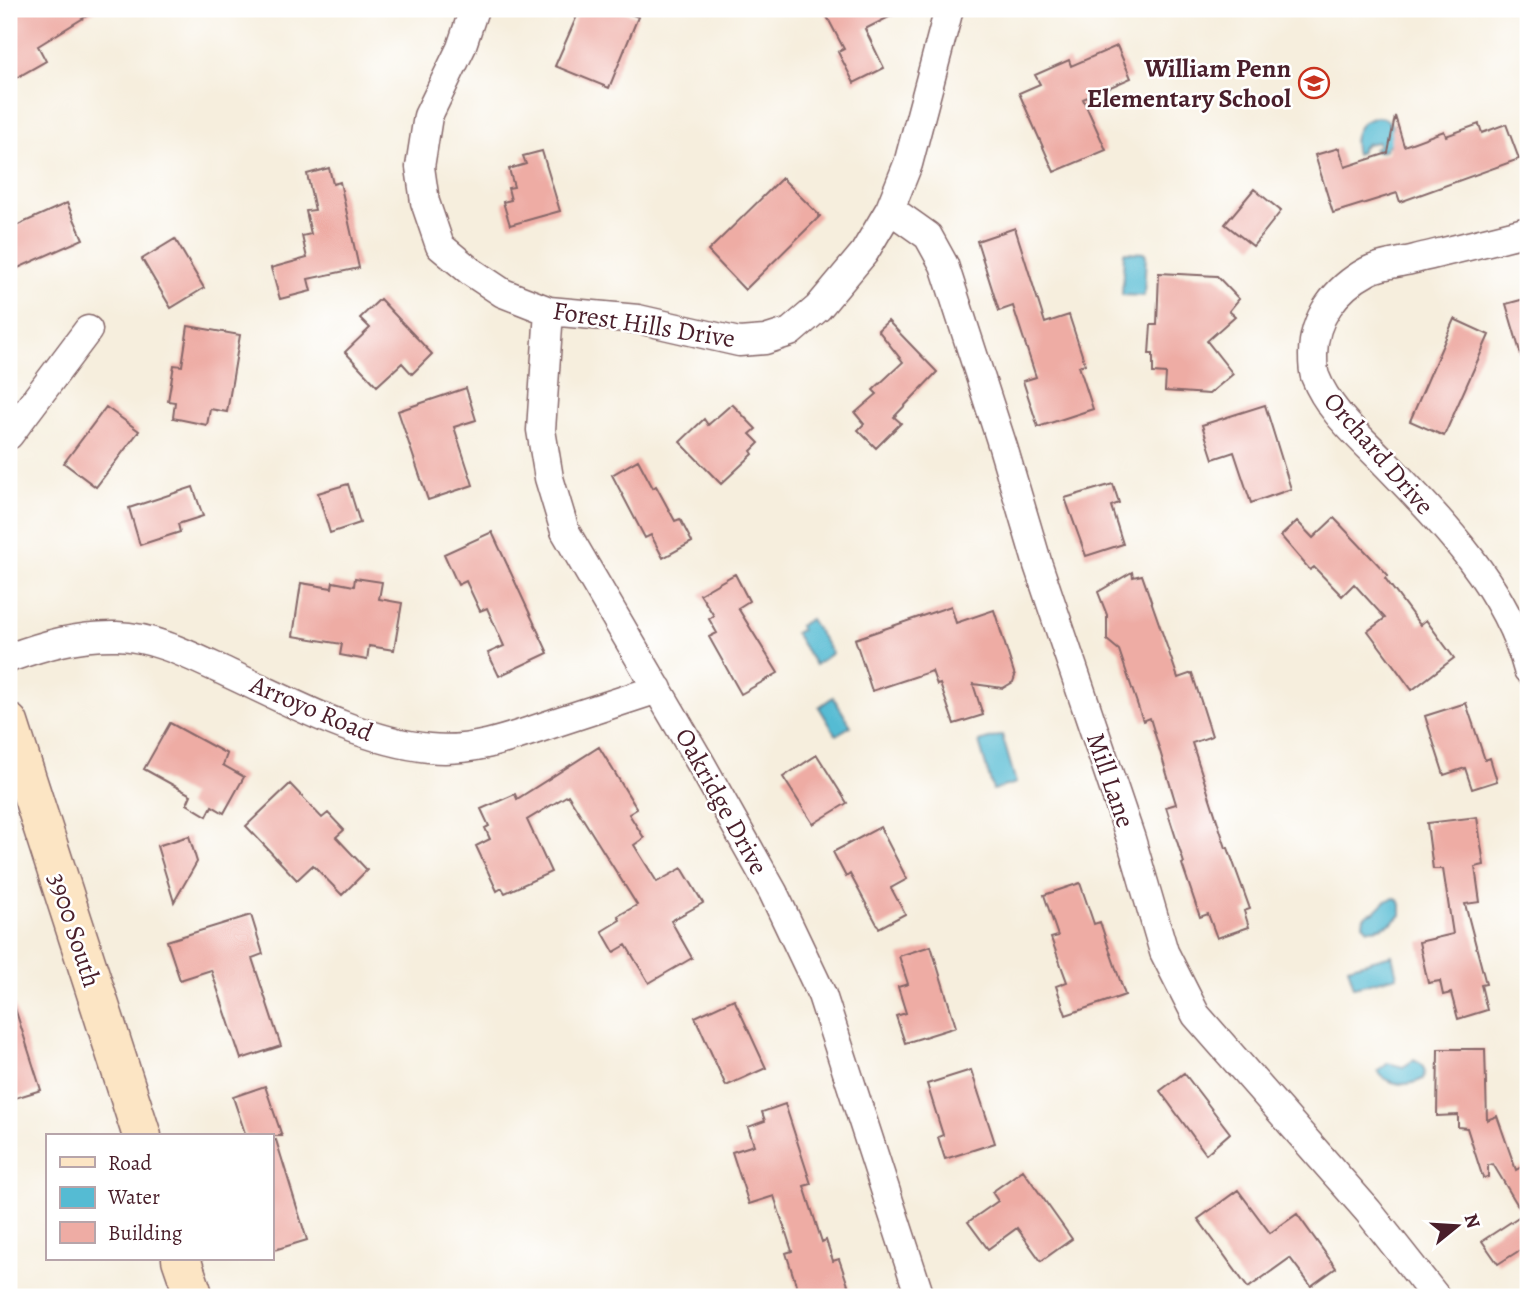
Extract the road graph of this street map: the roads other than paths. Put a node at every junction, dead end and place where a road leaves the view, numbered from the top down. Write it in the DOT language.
graph roads {
  1 [pos="474,9"];
  2 [pos="949,9"];
  3 [pos="890,209"];
  4 [pos="1528,231"];
  5 [pos="550,311"];
  6 [pos="88,330"];
  7 [pos="9,435"];
  8 [pos="9,658"];
  9 [pos="1528,670"];
  10 [pos="658,689"];
  11 [pos="9,723"];
  12 [pos="141,1134"];
  13 [pos="181,1260"];
  14 [pos="194,1297"];
  15 [pos="920,1297"];
  16 [pos="1436,1297"];
  1 -- 5 [label="street, Forest Hills Drive"];
  2 -- 3 [label="street, Forest Hills Drive"];
  3 -- 5 [label="street, Forest Hills Drive"];
  3 -- 16 [label="street, Mill Lane"];
  4 -- 9 [label="street, Orchard Drive"];
  5 -- 10 [label="street, Oakridge Drive"];
  6 -- 7 [label="street"];
  8 -- 10 [label="street, Arroyo Road"];
  10 -- 15 [label="street, Oakridge Drive"];
  11 -- 12 [label="main road, 3900 South"];
  13 -- 14 [label="main road"];
}
